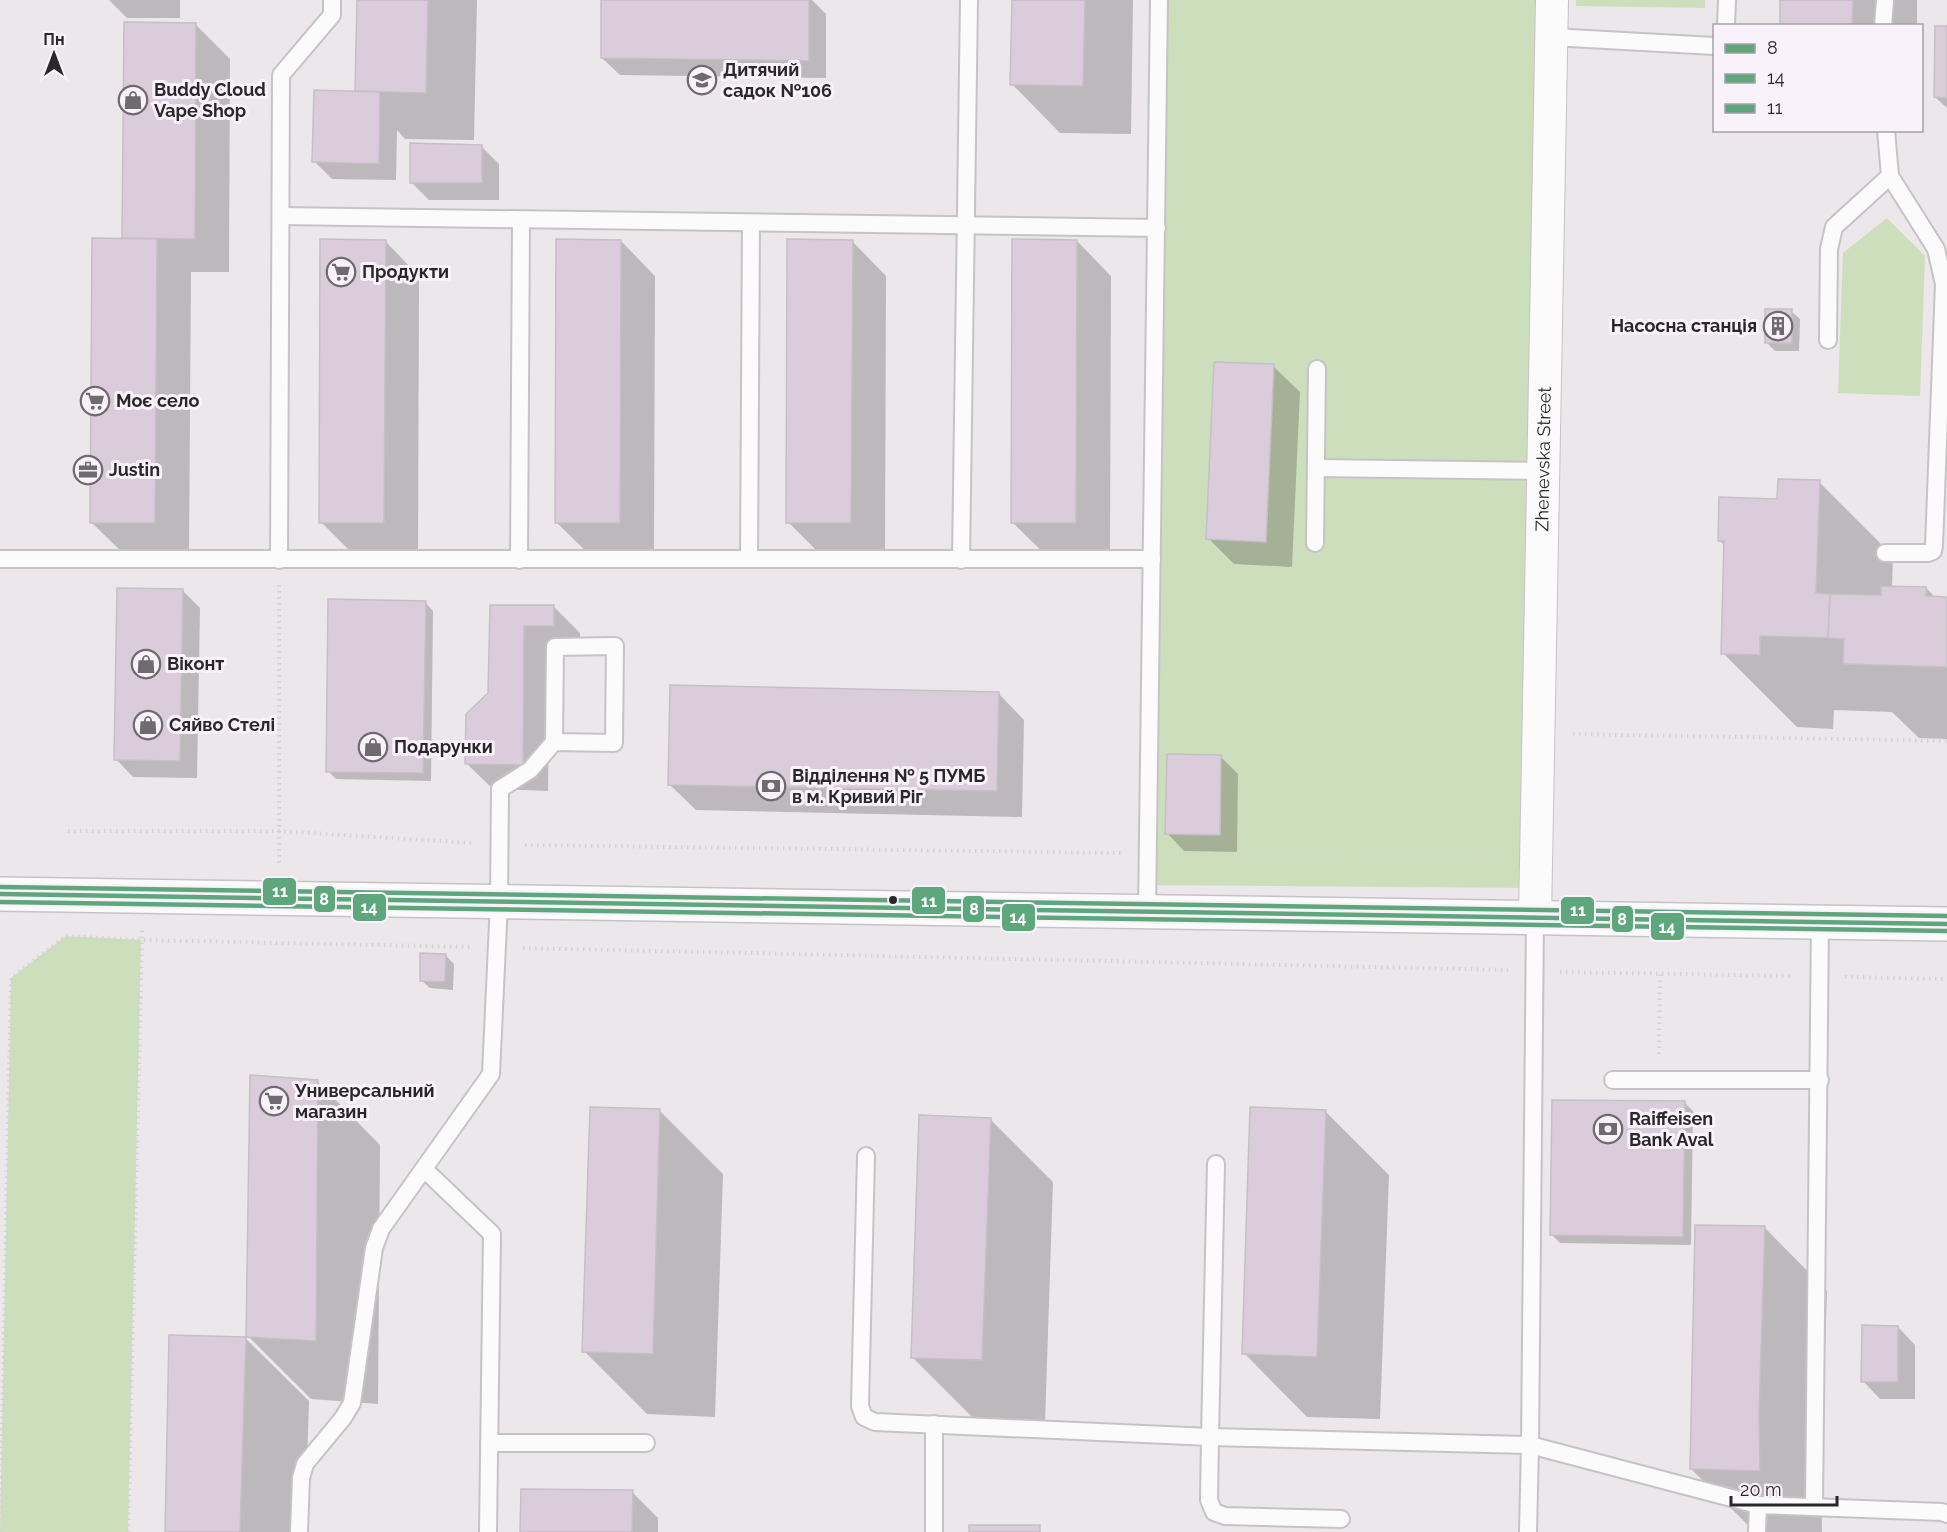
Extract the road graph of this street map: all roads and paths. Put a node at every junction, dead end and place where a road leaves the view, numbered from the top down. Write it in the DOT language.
graph roads {
  1 [pos="332,0"];
  2 [pos="969,0"];
  3 [pos="1159,0"];
  4 [pos="1552,0"];
  5 [pos="1726,0"];
  6 [pos="1885,0"];
  7 [pos="1726,24"];
  8 [pos="1883,24"];
  9 [pos="1552,37"];
  10 [pos="1713,46"];
  11 [pos="1886,132"];
  12 [pos="1890,176"];
  13 [pos="281,216"];
  14 [pos="521,220"];
  15 [pos="752,223"];
  16 [pos="965,226"];
  17 [pos="1156,228"];
  18 [pos="1827,340"];
  19 [pos="1944,364"];
  20 [pos="1317,369"];
  21 [pos="1316,468"];
  22 [pos="1544,471"];
  23 [pos="1315,543"];
  24 [pos="1885,553"];
  25 [pos="749,559"];
  26 [pos="1152,559"];
  27 [pos="0,560"];
  28 [pos="279,560"];
  29 [pos="519,560"];
  30 [pos="961,560"];
  31 [pos="1538,734"];
  32 [pos="1947,741"];
  33 [pos="554,742"];
  34 [pos="68,831"];
  35 [pos="279,831"];
  36 [pos="500,845"];
  37 [pos="1149,853"];
  38 [pos="1535,858"];
  39 [pos="0,894"];
  40 [pos="67,895"];
  41 [pos="144,897"];
  42 [pos="279,899"];
  43 [pos="499,902"];
  44 [pos="1147,912"];
  45 [pos="1535,918"];
  46 [pos="1820,922"];
  47 [pos="1947,924"];
  48 [pos="66,936"];
  49 [pos="141,940"];
  50 [pos="497,948"];
  51 [pos="1535,971"];
  52 [pos="1660,973"];
  53 [pos="1821,976"];
  54 [pos="1947,979"];
  55 [pos="1613,1080"];
  56 [pos="1658,1080"];
  57 [pos="1820,1080"];
  58 [pos="866,1156"];
  59 [pos="1216,1164"];
  60 [pos="424,1169"];
  61 [pos="934,1424"];
  62 [pos="1210,1437"];
  63 [pos="489,1443"];
  64 [pos="646,1443"];
  65 [pos="1530,1445"];
  66 [pos="1758,1505"];
  67 [pos="1814,1507"];
  68 [pos="1947,1514"];
  69 [pos="1341,1520"];
  70 [pos="0,1532"];
  71 [pos="128,1532"];
  72 [pos="299,1532"];
  73 [pos="488,1532"];
  74 [pos="934,1532"];
  75 [pos="1528,1532"];
  76 [pos="1757,1532"];
  1 -- 13 [label="lane"];
  2 -- 16 [label="lane"];
  3 -- 17 [label="lane"];
  4 -- 9 [label="street, Zhenevska Street"];
  5 -- 7 [label="lane"];
  6 -- 8 [label="lane"];
  9 -- 10 [label="lane"];
  9 -- 22 [label="street, Zhenevska Street"];
  11 -- 12 [label="lane"];
  12 -- 18 [label="lane"];
  12 -- 19 [label="lane"];
  13 -- 14 [label="lane"];
  13 -- 28 [label="lane"];
  14 -- 15 [label="lane"];
  14 -- 29 [label="lane"];
  15 -- 16 [label="lane"];
  15 -- 25 [label="lane"];
  16 -- 17 [label="lane"];
  16 -- 30 [label="lane"];
  17 -- 26 [label="lane"];
  19 -- 24 [label="lane"];
  20 -- 21 [label="lane"];
  21 -- 22 [label="lane"];
  21 -- 23 [label="lane"];
  22 -- 31 [label="street, Zhenevska Street"];
  25 -- 29 [label="lane"];
  25 -- 30 [label="lane"];
  26 -- 30 [label="lane"];
  26 -- 37 [label="lane"];
  27 -- 28 [label="lane"];
  28 -- 29 [label="lane"];
  28 -- 35 [label="path"];
  31 -- 32 [label="path"];
  31 -- 38 [label="street, Zhenevska Street"];
  33 -- 33 [label="lane"];
  33 -- 36 [label="lane"];
  34 -- 35 [label="path"];
  35 -- 36 [label="path"];
  35 -- 42 [label="path"];
  36 -- 37 [label="path"];
  36 -- 43 [label="lane"];
  37 -- 38 [label="path"];
  37 -- 44 [label="lane"];
  38 -- 45 [label="street, Zhenevska Street"];
  39 -- 40 [label="main road"];
  40 -- 41 [label="main road"];
  40 -- 48 [label="path"];
  41 -- 42 [label="main road"];
  41 -- 49 [label="path"];
  42 -- 43 [label="main road"];
  43 -- 44 [label="main road"];
  43 -- 50 [label="lane"];
  44 -- 45 [label="main road"];
  45 -- 46 [label="main road"];
  45 -- 51 [label="lane"];
  46 -- 47 [label="main road"];
  46 -- 53 [label="lane"];
  48 -- 49 [label="path"];
  48 -- 70 [label="path"];
  49 -- 50 [label="path"];
  49 -- 71 [label="path"];
  50 -- 51 [label="path"];
  50 -- 60 [label="lane"];
  51 -- 52 [label="path"];
  51 -- 65 [label="lane"];
  52 -- 53 [label="path"];
  52 -- 56 [label="path"];
  53 -- 54 [label="path"];
  53 -- 57 [label="lane"];
  55 -- 56 [label="lane"];
  56 -- 57 [label="lane"];
  57 -- 67 [label="lane"];
  58 -- 61 [label="lane"];
  59 -- 62 [label="lane"];
  60 -- 63 [label="lane"];
  60 -- 72 [label="lane"];
  61 -- 62 [label="lane"];
  61 -- 74 [label="lane"];
  62 -- 65 [label="lane"];
  62 -- 69 [label="lane"];
  63 -- 64 [label="lane"];
  63 -- 73 [label="lane"];
  65 -- 66 [label="lane"];
  65 -- 75 [label="lane"];
  66 -- 67 [label="lane"];
  66 -- 76 [label="lane"];
  67 -- 68 [label="lane"];
}
